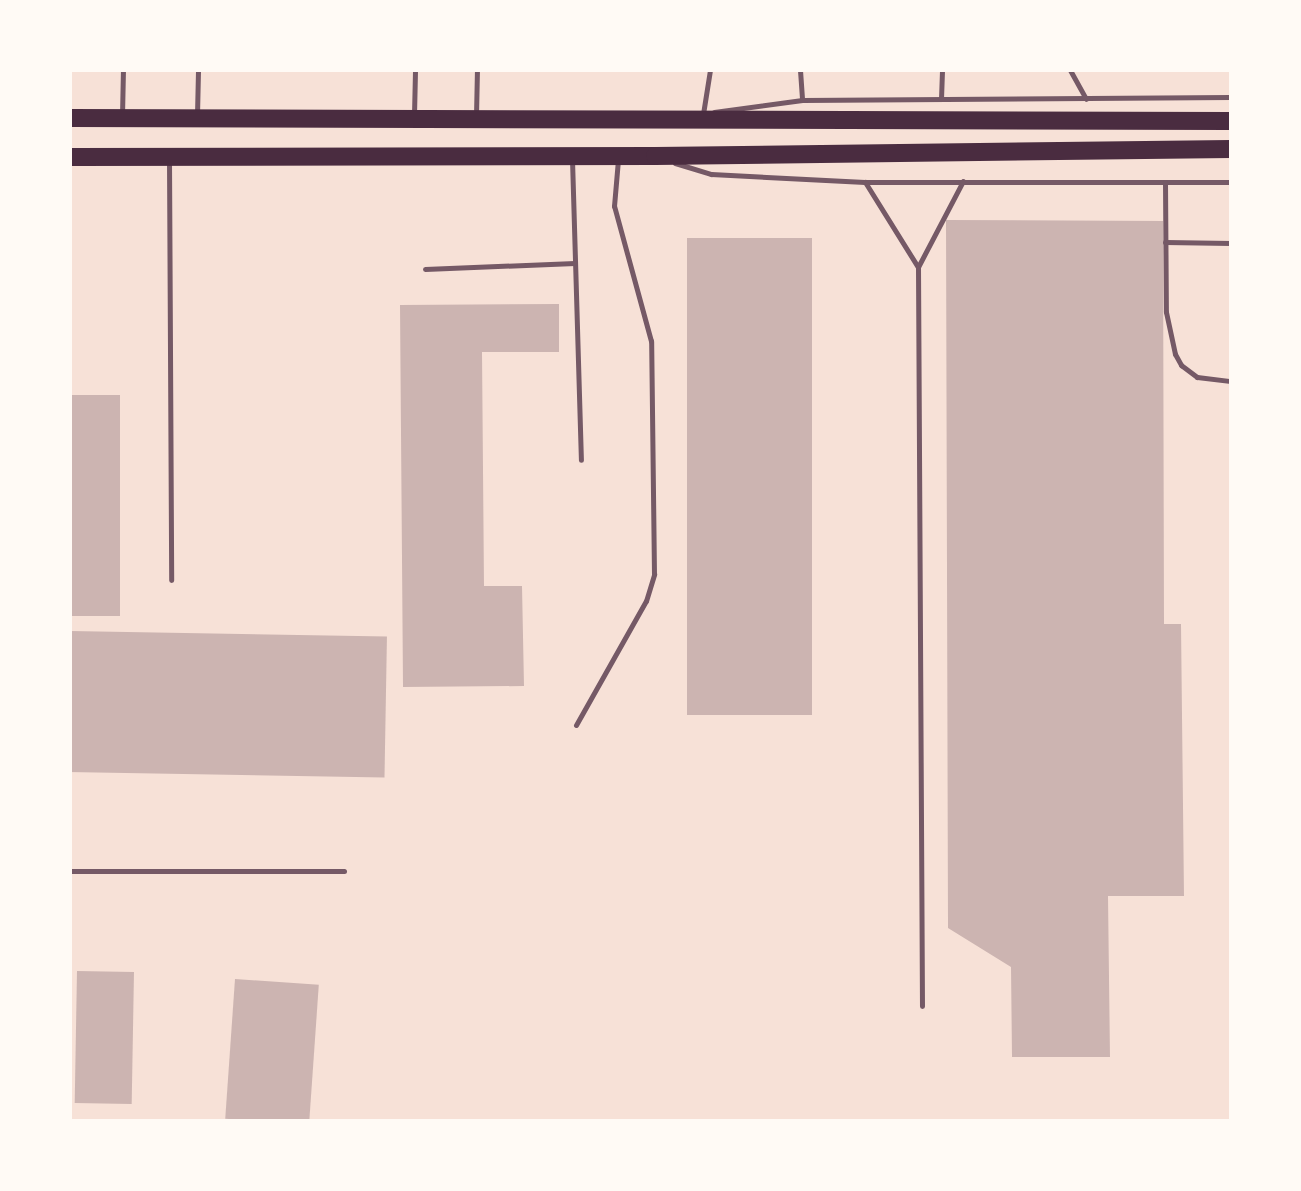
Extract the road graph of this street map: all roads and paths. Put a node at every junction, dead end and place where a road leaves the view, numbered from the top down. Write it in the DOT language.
graph roads {
  1 [pos="124,70"];
  2 [pos="198,70"];
  3 [pos="415,70"];
  4 [pos="477,70"];
  5 [pos="710,70"];
  6 [pos="800,70"];
  7 [pos="942,70"];
  8 [pos="1070,70"];
  9 [pos="1231,97"];
  10 [pos="941,99"];
  11 [pos="1086,99"];
  12 [pos="802,100"];
  13 [pos="703,114"];
  14 [pos="70,118"];
  15 [pos="122,118"];
  16 [pos="197,118"];
  17 [pos="414,118"];
  18 [pos="476,119"];
  19 [pos="665,121"];
  20 [pos="1231,121"];
  21 [pos="1231,149"];
  22 [pos="572,156"];
  23 [pos="618,156"];
  24 [pos="655,156"];
  25 [pos="70,157"];
  26 [pos="169,157"];
  27 [pos="963,181"];
  28 [pos="865,182"];
  29 [pos="1165,182"];
  30 [pos="1231,182"];
  31 [pos="1164,242"];
  32 [pos="1231,243"];
  33 [pos="575,263"];
  34 [pos="918,267"];
  35 [pos="425,269"];
  36 [pos="1231,381"];
  37 [pos="581,460"];
  38 [pos="171,580"];
  39 [pos="576,725"];
  40 [pos="70,871"];
  41 [pos="344,871"];
  42 [pos="922,1006"];
  1 -- 15 [label="lane"];
  2 -- 16 [label="lane"];
  3 -- 17 [label="lane"];
  4 -- 18 [label="lane"];
  5 -- 13 [label="lane"];
  6 -- 12 [label="lane"];
  7 -- 10 [label="lane"];
  8 -- 11 [label="lane"];
  9 -- 11 [label="lane"];
  10 -- 11 [label="lane"];
  10 -- 12 [label="lane"];
  12 -- 13 [label="lane"];
  13 -- 19 [label="lane"];
  14 -- 15 [label="main road"];
  15 -- 16 [label="main road"];
  16 -- 17 [label="main road"];
  17 -- 18 [label="main road"];
  18 -- 19 [label="main road"];
  19 -- 20 [label="main road"];
  21 -- 24 [label="main road"];
  22 -- 23 [label="main road"];
  22 -- 26 [label="main road"];
  22 -- 33 [label="lane"];
  23 -- 24 [label="main road"];
  23 -- 39 [label="lane"];
  24 -- 28 [label="lane"];
  25 -- 26 [label="main road"];
  26 -- 38 [label="lane"];
  27 -- 28 [label="lane"];
  27 -- 29 [label="lane"];
  27 -- 34 [label="lane"];
  28 -- 34 [label="lane"];
  29 -- 30 [label="lane"];
  29 -- 31 [label="lane"];
  31 -- 32 [label="lane"];
  31 -- 36 [label="lane"];
  33 -- 35 [label="lane"];
  33 -- 37 [label="lane"];
  34 -- 42 [label="lane"];
  40 -- 41 [label="lane"];
}
